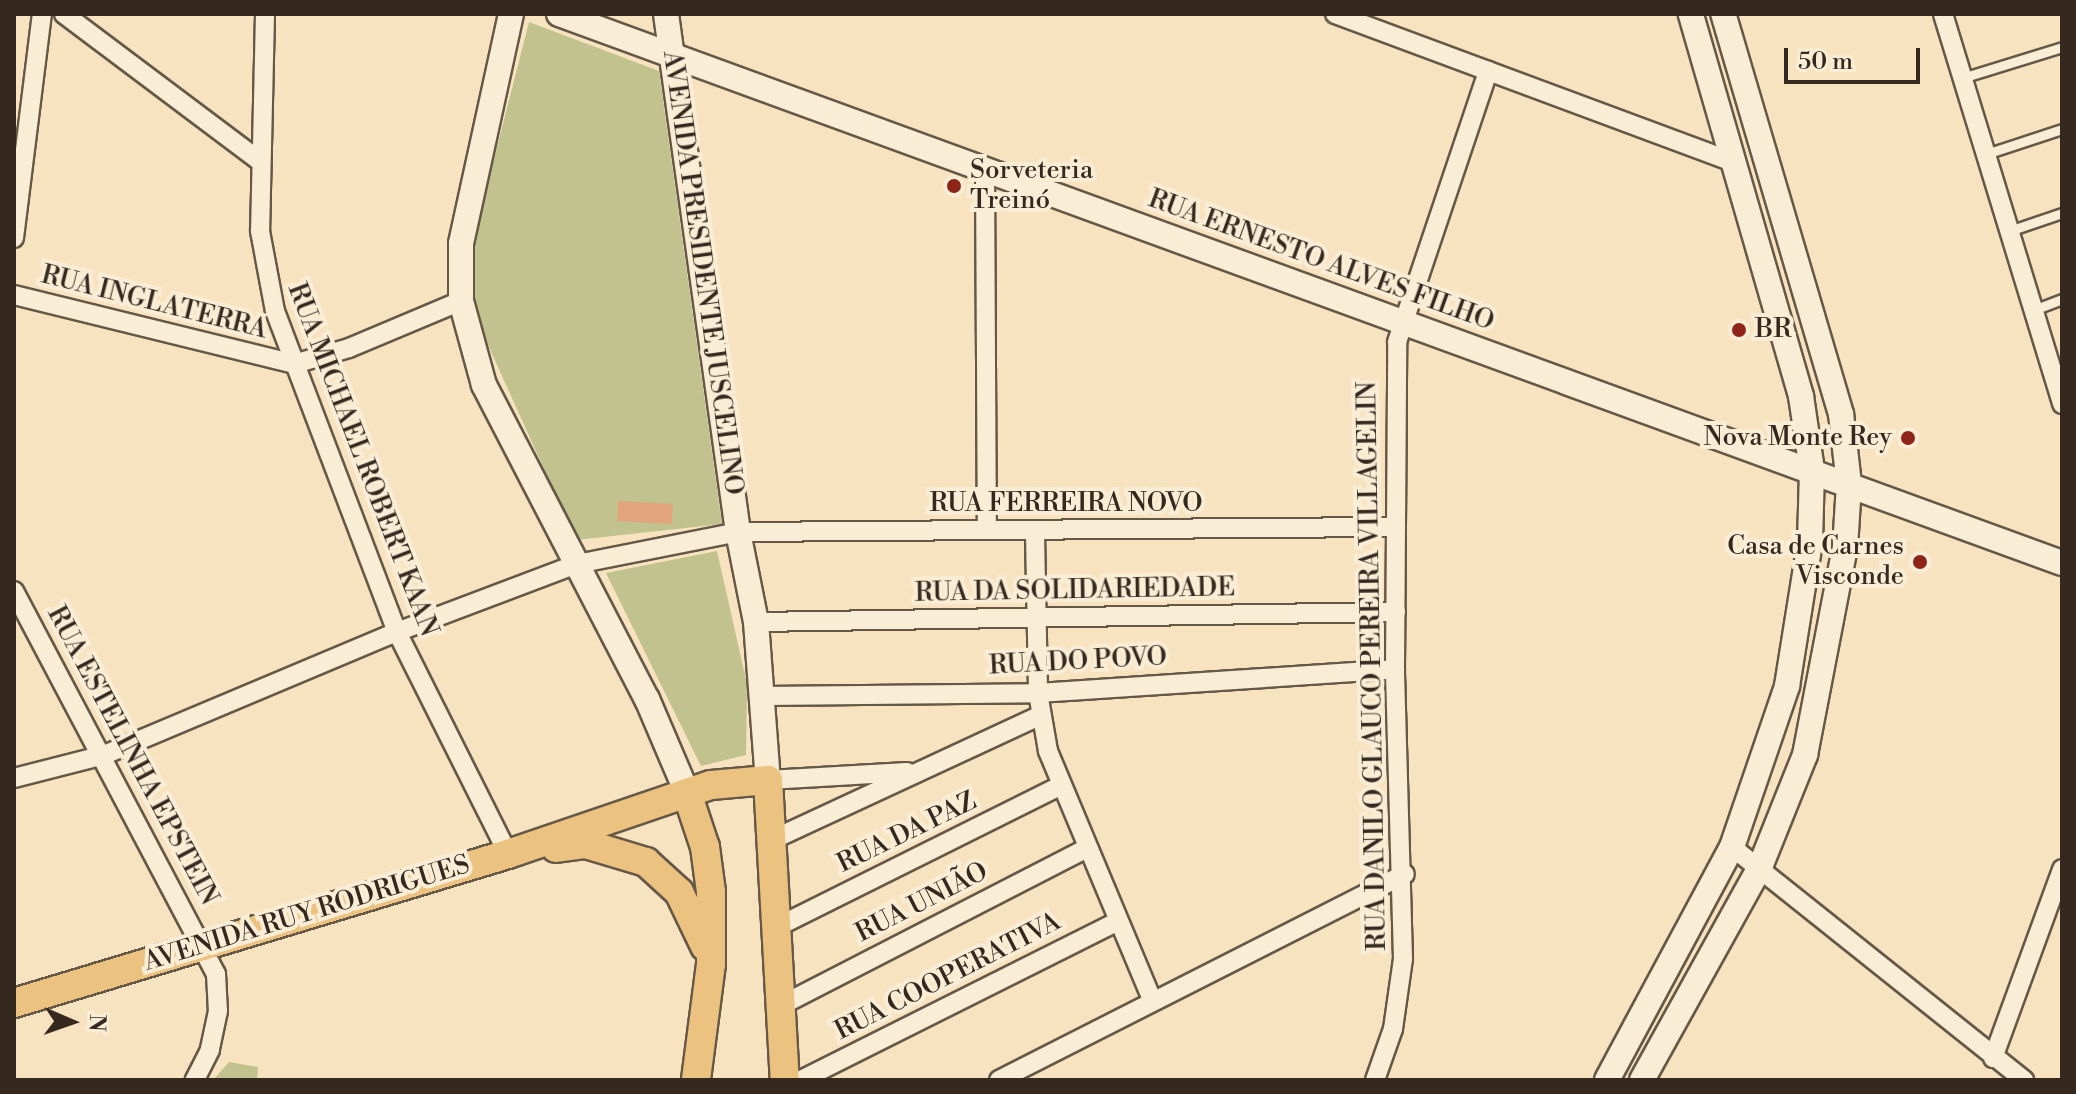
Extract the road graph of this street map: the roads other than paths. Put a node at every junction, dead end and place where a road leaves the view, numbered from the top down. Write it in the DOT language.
graph roads {
  1 [pos="42,14"];
  2 [pos="64,14"];
  3 [pos="265,14"];
  4 [pos="511,14"];
  5 [pos="559,14"];
  6 [pos="666,14"];
  7 [pos="1335,14"];
  8 [pos="1691,14"];
  9 [pos="1723,14"];
  10 [pos="1943,14"];
  11 [pos="1385,23"];
  12 [pos="2062,47"];
  13 [pos="672,55"];
  14 [pos="1488,71"];
  15 [pos="1960,79"];
  16 [pos="2062,129"];
  17 [pos="1985,154"];
  18 [pos="261,162"];
  19 [pos="1733,162"];
  20 [pos="985,170"];
  21 [pos="2062,213"];
  22 [pos="2009,231"];
  23 [pos="14,238"];
  24 [pos="14,295"];
  25 [pos="2062,299"];
  26 [pos="461,301"];
  27 [pos="2036,309"];
  28 [pos="1403,319"];
  29 [pos="294,364"];
  30 [pos="2062,404"];
  31 [pos="1812,470"];
  32 [pos="1849,484"];
  33 [pos="1394,527"];
  34 [pos="987,530"];
  35 [pos="738,532"];
  36 [pos="1035,533"];
  37 [pos="2062,563"];
  38 [pos="577,564"];
  39 [pos="14,591"];
  40 [pos="1396,612"];
  41 [pos="1037,618"];
  42 [pos="756,622"];
  43 [pos="397,632"];
  44 [pos="1395,669"];
  45 [pos="1038,693"];
  46 [pos="764,696"];
  47 [pos="1041,715"];
  48 [pos="104,755"];
  49 [pos="918,771"];
  50 [pos="14,778"];
  51 [pos="768,780"];
  52 [pos="1060,786"];
  53 [pos="687,793"];
  54 [pos="774,839"];
  55 [pos="1732,847"];
  56 [pos="1088,848"];
  57 [pos="508,854"];
  58 [pos="1760,867"];
  59 [pos="2062,869"];
  60 [pos="1405,874"];
  61 [pos="1118,921"];
  62 [pos="777,927"];
  63 [pos="205,945"];
  64 [pos="711,964"];
  65 [pos="1152,1000"];
  66 [pos="14,1003"];
  67 [pos="780,1006"];
  68 [pos="1993,1058"];
  69 [pos="195,1080"];
  70 [pos="696,1080"];
  71 [pos="785,1080"];
  72 [pos="801,1080"];
  73 [pos="999,1080"];
  74 [pos="1375,1080"];
  75 [pos="1607,1080"];
  76 [pos="1642,1080"];
  77 [pos="2024,1080"];
  1 -- 23 [label="street"];
  2 -- 18 [label="street"];
  3 -- 18 [label="street, RUA MICHAEL ROBERT KAAN"];
  4 -- 26 [label="main road"];
  5 -- 13 [label="main road, RUA ERNESTO ALVES FILHO"];
  6 -- 13 [label="main road, AVENIDA PRESIDENTE JUSCELINO"];
  7 -- 11 [label="street"];
  8 -- 19 [label="main road"];
  9 -- 32 [label="main road"];
  10 -- 15 [label="street"];
  11 -- 14 [label="street"];
  12 -- 15 [label="lane"];
  13 -- 20 [label="main road, RUA ERNESTO ALVES FILHO"];
  13 -- 35 [label="main road, AVENIDA PRESIDENTE JUSCELINO"];
  14 -- 19 [label="street"];
  14 -- 28 [label="street, RUA DANILO GLAUCO PEREIRA VILLAGELIN"];
  15 -- 17 [label="street"];
  16 -- 17 [label="lane"];
  17 -- 22 [label="street"];
  18 -- 29 [label="street, RUA MICHAEL ROBERT KAAN"];
  19 -- 31 [label="main road"];
  20 -- 28 [label="main road, RUA ERNESTO ALVES FILHO"];
  20 -- 34 [label="street"];
  21 -- 22 [label="lane"];
  22 -- 27 [label="street"];
  24 -- 29 [label="street, RUA INGLATERRA"];
  25 -- 27 [label="lane"];
  26 -- 29 [label="street, RUA INGLATERRA"];
  26 -- 38 [label="main road"];
  27 -- 30 [label="street"];
  28 -- 31 [label="main road, RUA ERNESTO ALVES FILHO"];
  28 -- 33 [label="street, RUA DANILO GLAUCO PEREIRA VILLAGELIN"];
  29 -- 43 [label="street, RUA MICHAEL ROBERT KAAN"];
  31 -- 32 [label="main road, RUA ERNESTO ALVES FILHO"];
  31 -- 55 [label="main road"];
  32 -- 37 [label="main road, RUA ERNESTO ALVES FILHO"];
  32 -- 58 [label="main road"];
  33 -- 36 [label="street, RUA FERREIRA NOVO"];
  33 -- 40 [label="street, RUA DANILO GLAUCO PEREIRA VILLAGELIN"];
  34 -- 35 [label="street, RUA FERREIRA NOVO"];
  34 -- 36 [label="street, RUA FERREIRA NOVO"];
  35 -- 38 [label="street, AVENIDA PRESIDENTE JUSCELINO"];
  35 -- 42 [label="main road, AVENIDA PRESIDENTE JUSCELINO"];
  36 -- 41 [label="street"];
  38 -- 43 [label="street, AVENIDA PRESIDENTE JUSCELINO"];
  38 -- 53 [label="main road"];
  39 -- 48 [label="street, RUA ESTELINHA EPSTEIN"];
  40 -- 41 [label="street, RUA DA SOLIDARIEDADE"];
  40 -- 44 [label="street, RUA DANILO GLAUCO PEREIRA VILLAGELIN"];
  41 -- 42 [label="street, RUA DA SOLIDARIEDADE"];
  41 -- 45 [label="street"];
  42 -- 46 [label="main road, AVENIDA PRESIDENTE JUSCELINO"];
  43 -- 48 [label="street, AVENIDA PRESIDENTE JUSCELINO"];
  43 -- 57 [label="street, RUA MICHAEL ROBERT KAAN"];
  44 -- 45 [label="street, RUA DO POVO"];
  44 -- 60 [label="street, RUA DANILO GLAUCO PEREIRA VILLAGELIN"];
  45 -- 46 [label="street, RUA DO POVO"];
  45 -- 47 [label="street"];
  46 -- 51 [label="main road, AVENIDA PRESIDENTE JUSCELINO"];
  47 -- 49 [label="street, RUA DO POVO"];
  47 -- 52 [label="street"];
  48 -- 50 [label="street, AVENIDA PRESIDENTE JUSCELINO"];
  48 -- 63 [label="street, RUA ESTELINHA EPSTEIN"];
  49 -- 51 [label="street"];
  49 -- 54 [label="street, RUA DO POVO"];
  51 -- 53 [label="main road, AVENIDA RUY RODRIGUES"];
  51 -- 54 [label="main road, AVENIDA PRESIDENTE JUSCELINO"];
  52 -- 56 [label="street"];
  52 -- 62 [label="street, RUA DA PAZ"];
  53 -- 57 [label="main road, AVENIDA RUY RODRIGUES"];
  53 -- 64 [label="main road"];
  54 -- 62 [label="main road, AVENIDA PRESIDENTE JUSCELINO"];
  55 -- 58 [label="street"];
  55 -- 75 [label="main road"];
  56 -- 61 [label="street"];
  56 -- 67 [label="street, RUA UNIÃO"];
  57 -- 63 [label="main road, AVENIDA RUY RODRIGUES"];
  57 -- 64 [label="main road, AVENIDA RUY RODRIGUES"];
  58 -- 68 [label="street"];
  58 -- 76 [label="main road"];
  59 -- 68 [label="street"];
  60 -- 65 [label="street"];
  60 -- 74 [label="street, RUA DANILO GLAUCO PEREIRA VILLAGELIN"];
  61 -- 65 [label="street"];
  61 -- 72 [label="street, RUA COOPERATIVA"];
  62 -- 67 [label="main road, AVENIDA PRESIDENTE JUSCELINO"];
  63 -- 66 [label="main road, AVENIDA RUY RODRIGUES"];
  63 -- 69 [label="street, RUA ESTELINHA EPSTEIN"];
  64 -- 70 [label="main road"];
  65 -- 73 [label="street"];
  67 -- 71 [label="main road, AVENIDA PRESIDENTE JUSCELINO"];
  68 -- 77 [label="street"];
}
